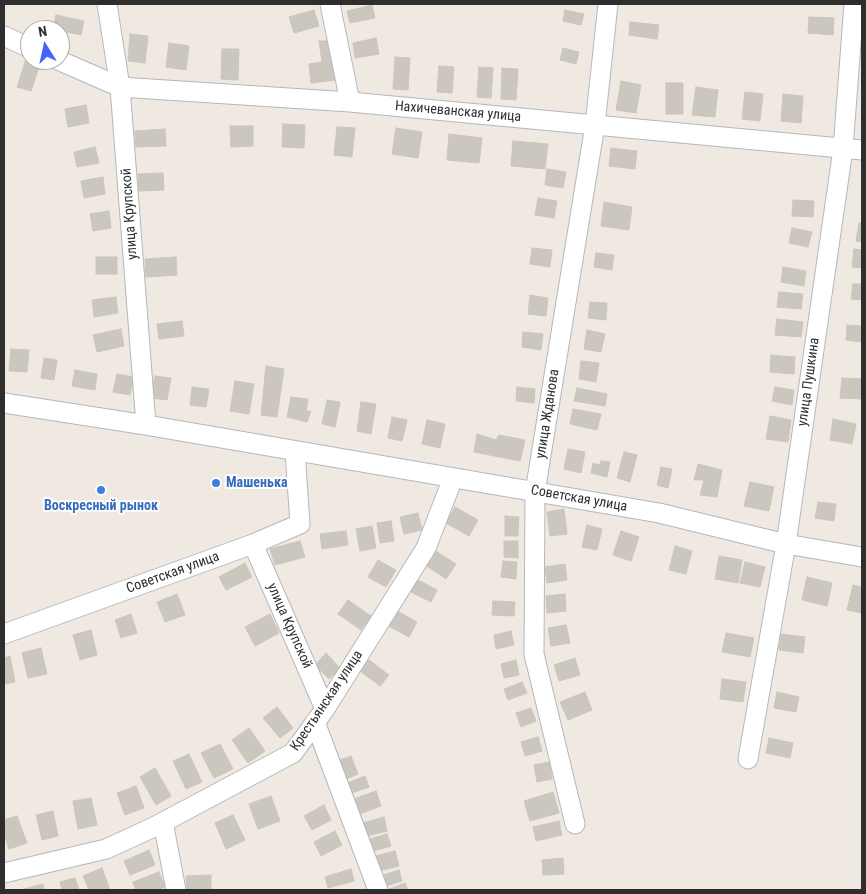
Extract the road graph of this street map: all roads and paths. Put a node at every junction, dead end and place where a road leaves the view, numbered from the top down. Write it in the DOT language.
graph roads {
  1 [pos="107,4"];
  2 [pos="330,4"];
  3 [pos="608,4"];
  4 [pos="854,4"];
  5 [pos="4,36"];
  6 [pos="20,43"];
  7 [pos="70,65"];
  8 [pos="120,87"];
  9 [pos="350,102"];
  10 [pos="595,125"];
  11 [pos="843,148"];
  12 [pos="862,150"];
  13 [pos="4,403"];
  14 [pos="146,425"];
  15 [pos="295,450"];
  16 [pos="453,478"];
  17 [pos="535,492"];
  18 [pos="252,544"];
  19 [pos="786,544"];
  20 [pos="862,557"];
  21 [pos="4,634"];
  22 [pos="320,716"];
  23 [pos="748,759"];
  24 [pos="163,822"];
  25 [pos="575,824"];
  26 [pos="4,873"];
  27 [pos="176,890"];
  28 [pos="378,890"];
  1 -- 8 [label="street, улица Крупской"];
  2 -- 9 [label="street"];
  3 -- 10 [label="street, улица Жданова"];
  4 -- 11 [label="street, улица Пушкина"];
  5 -- 6 [label="street"];
  7 -- 8 [label="street, Нахичеванская улица"];
  8 -- 9 [label="street, Нахичеванская улица"];
  8 -- 14 [label="street, улица Крупской"];
  9 -- 10 [label="street, Нахичеванская улица"];
  10 -- 11 [label="street, Нахичеванская улица"];
  10 -- 17 [label="street, улица Жданова"];
  11 -- 12 [label="street, Нахичеванская улица"];
  11 -- 19 [label="street, улица Пушкина"];
  13 -- 14 [label="street, Советская улица"];
  14 -- 15 [label="street, Советская улица"];
  15 -- 16 [label="street, Советская улица"];
  15 -- 18 [label="street, Советская улица"];
  16 -- 17 [label="street, Советская улица"];
  16 -- 22 [label="street, Крестьянская улица"];
  17 -- 19 [label="street, Советская улица"];
  17 -- 25 [label="street, улица Жданова"];
  18 -- 21 [label="street, Советская улица"];
  18 -- 22 [label="street, улица Крупской"];
  19 -- 20 [label="street, Советская улица"];
  19 -- 23 [label="street, улица Пушкина"];
  22 -- 24 [label="street, Крестьянская улица"];
  22 -- 28 [label="street, улица Крупской"];
  24 -- 26 [label="street, Крестьянская улица"];
  24 -- 27 [label="street"];
}
